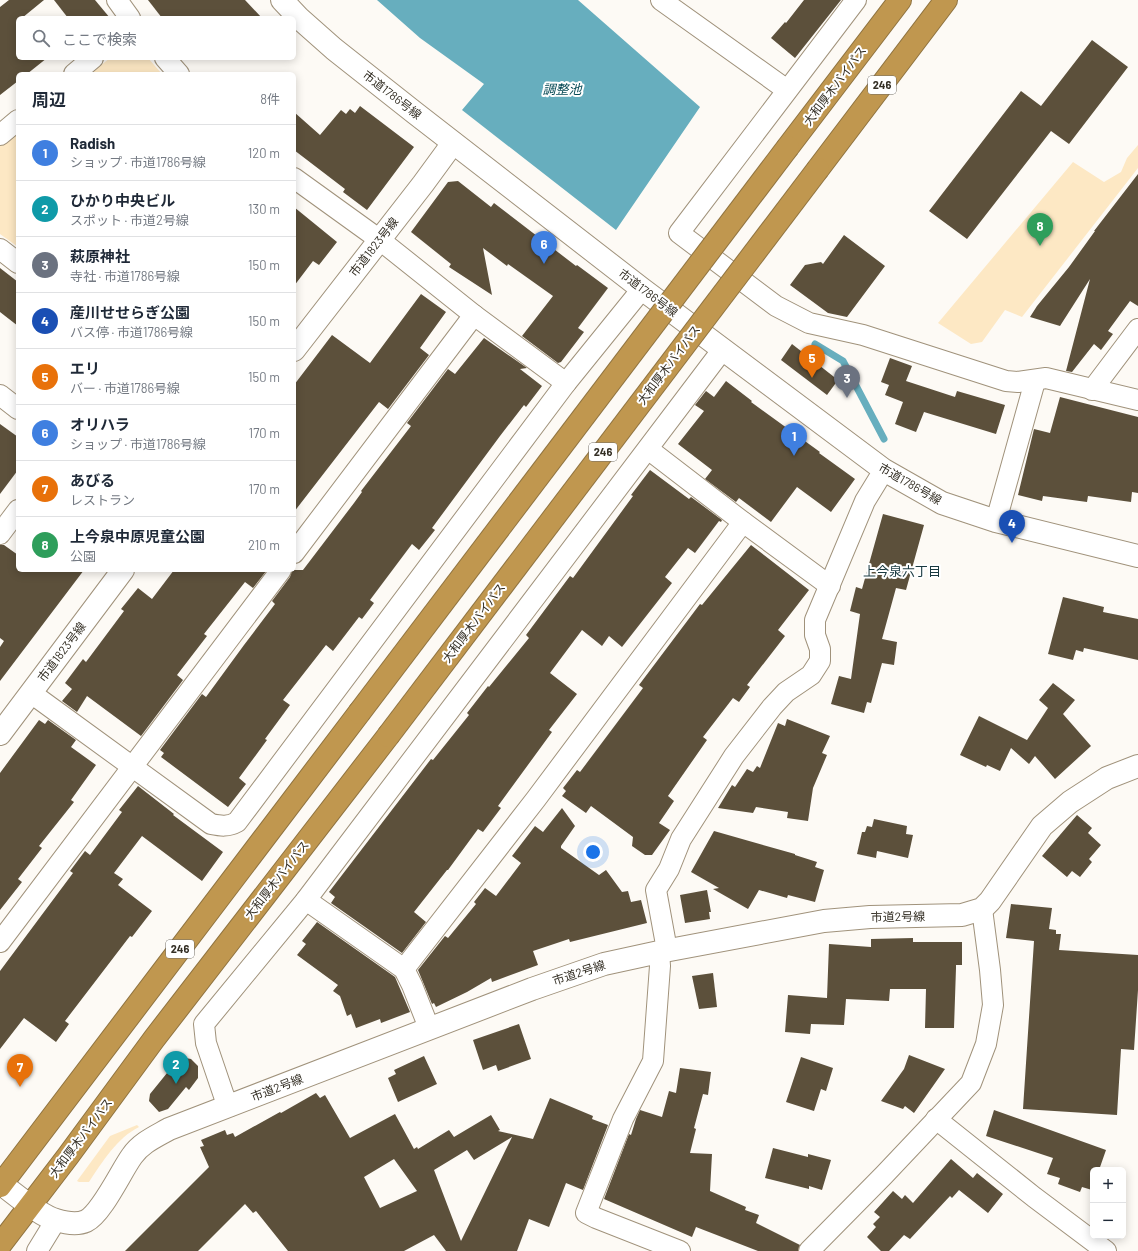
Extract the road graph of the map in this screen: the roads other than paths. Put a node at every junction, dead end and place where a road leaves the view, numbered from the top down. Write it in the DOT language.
graph roads {
  1 [pos="117,0"];
  2 [pos="282,0"];
  3 [pos="661,0"];
  4 [pos="856,0"];
  5 [pos="900,0"];
  6 [pos="946,0"];
  7 [pos="129,16"];
  8 [pos="92,60"];
  9 [pos="167,60"];
  10 [pos="76,72"];
  11 [pos="177,72"];
  12 [pos="787,90"];
  13 [pos="16,122"];
  14 [pos="0,135"];
  15 [pos="453,143"];
  16 [pos="296,179"];
  17 [pos="380,240"];
  18 [pos="0,249"];
  19 [pos="16,261"];
  20 [pos="642,288"];
  21 [pos="474,315"];
  22 [pos="1138,329"];
  23 [pos="296,347"];
  24 [pos="723,349"];
  25 [pos="1035,381"];
  26 [pos="566,383"];
  27 [pos="1092,390"];
  28 [pos="0,395"];
  29 [pos="1138,400"];
  30 [pos="16,407"];
  31 [pos="648,449"];
  32 [pos="884,470"];
  33 [pos="16,513"];
  34 [pos="996,521"];
  35 [pos="743,522"];
  36 [pos="0,534"];
  37 [pos="296,550"];
  38 [pos="1138,556"];
  39 [pos="122,572"];
  40 [pos="280,572"];
  41 [pos="830,586"];
  42 [pos="31,693"];
  43 [pos="0,734"];
  44 [pos="1138,766"];
  45 [pos="132,767"];
  46 [pos="306,900"];
  47 [pos="982,909"];
  48 [pos="0,942"];
  49 [pos="663,951"];
  50 [pos="404,968"];
  51 [pos="430,1028"];
  52 [pos="230,1106"];
  53 [pos="936,1119"];
  54 [pos="0,1184"];
  55 [pos="31,1205"];
  56 [pos="56,1220"];
  57 [pos="0,1245"];
  58 [pos="37,1251"];
  59 [pos="680,1251"];
  60 [pos="809,1251"];
  61 [pos="1106,1251"];
  1 -- 7 [label="street"];
  2 -- 15 [label="street, 市道1786号線"];
  3 -- 12 [label="street"];
  4 -- 12 [label="street"];
  5 -- 54 [label="highway, 大和厚木バイパス / 246, bridge"];
  6 -- 55 [label="highway, 大和厚木バイパス / 246, bridge"];
  8 -- 10 [label="street"];
  9 -- 11 [label="street"];
  12 -- 25 [label="street"];
  13 -- 14 [label="street"];
  15 -- 17 [label="street, 市道1823号線"];
  15 -- 20 [label="street, 市道1786号線"];
  16 -- 17 [label="street"];
  17 -- 21 [label="street"];
  17 -- 23 [label="street, 市道1823号線"];
  18 -- 19 [label="street"];
  20 -- 24 [label="street, 市道1786号線"];
  20 -- 26 [label="street"];
  21 -- 26 [label="street"];
  21 -- 37 [label="street"];
  22 -- 27 [label="street"];
  24 -- 31 [label="street"];
  24 -- 32 [label="street, 市道1786号線"];
  25 -- 27 [label="street"];
  25 -- 34 [label="street"];
  26 -- 45 [label="street"];
  27 -- 29 [label="street"];
  28 -- 30 [label="street"];
  31 -- 35 [label="street"];
  31 -- 46 [label="street"];
  32 -- 34 [label="street, 市道1786号線"];
  32 -- 41 [label="street"];
  33 -- 36 [label="street"];
  34 -- 38 [label="street, 市道1786号線"];
  35 -- 41 [label="street"];
  35 -- 50 [label="street"];
  39 -- 42 [label="street, 市道1823号線"];
  40 -- 45 [label="street"];
  41 -- 49 [label="street"];
  42 -- 43 [label="street, 市道1823号線"];
  42 -- 45 [label="street"];
  44 -- 47 [label="street"];
  45 -- 48 [label="street"];
  46 -- 50 [label="street"];
  46 -- 52 [label="street"];
  47 -- 49 [label="street, 市道2号線"];
  47 -- 53 [label="street"];
  49 -- 51 [label="street, 市道2号線"];
  49 -- 59 [label="street"];
  50 -- 51 [label="street"];
  51 -- 52 [label="street, 市道2号線"];
  52 -- 56 [label="street, 市道2号線"];
  53 -- 60 [label="street"];
  53 -- 61 [label="street"];
  54 -- 55 [label="street, 市道2号線"];
  55 -- 56 [label="street, 市道2号線"];
  55 -- 57 [label="highway, 大和厚木バイパス / 246"];
  56 -- 58 [label="street"];
}
